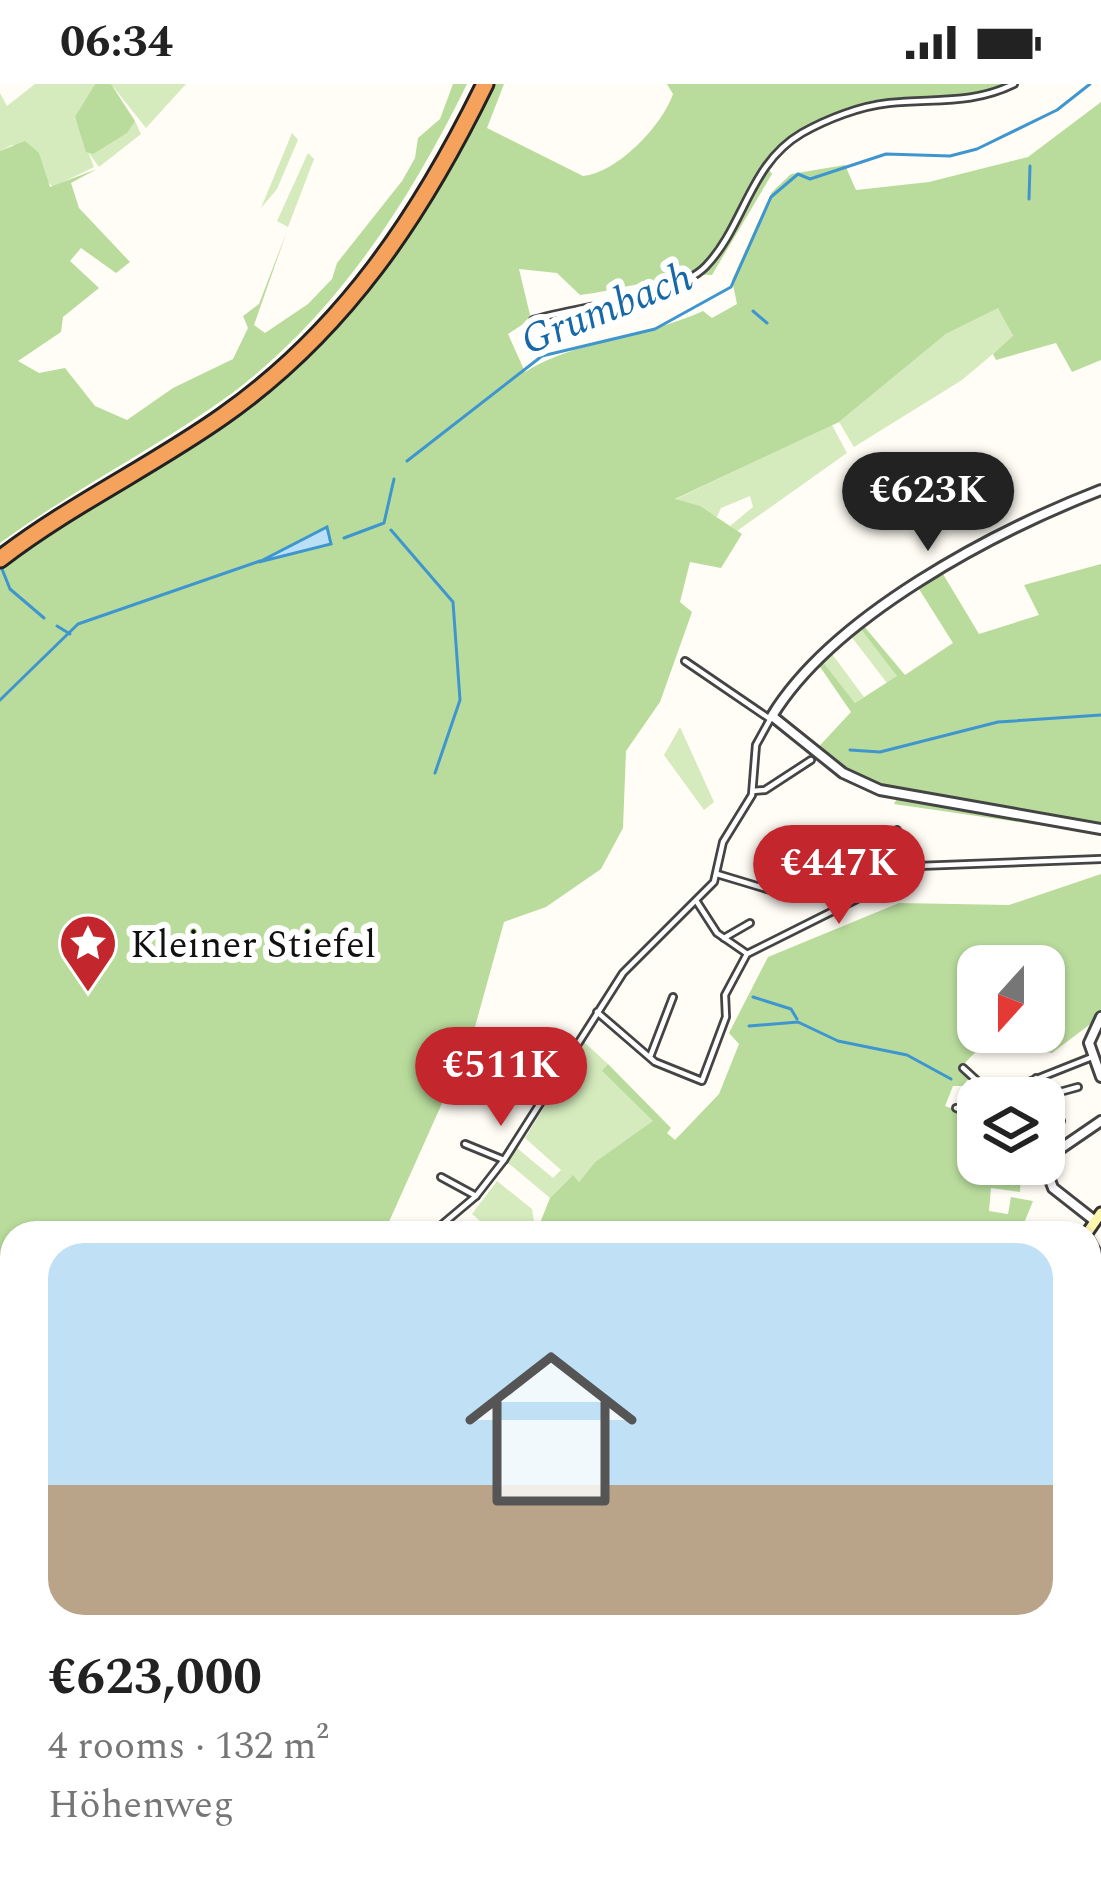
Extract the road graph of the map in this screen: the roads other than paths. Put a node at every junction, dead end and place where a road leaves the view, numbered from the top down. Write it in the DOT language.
graph roads {
  1 [pos="474,84"];
  2 [pos="485,84"];
  3 [pos="1014,84"];
  4 [pos="532,320"];
  5 [pos="1101,490"];
  6 [pos="0,547"];
  7 [pos="0,559"];
  8 [pos="685,661"];
  9 [pos="772,719"];
  10 [pos="811,754"];
  11 [pos="753,791"];
  12 [pos="1101,829"];
  13 [pos="897,830"];
  14 [pos="1101,859"];
  15 [pos="891,867"];
  16 [pos="868,872"];
  17 [pos="717,874"];
  18 [pos="697,902"];
  19 [pos="750,923"];
  20 [pos="724,938"];
  21 [pos="747,954"];
  22 [pos="673,997"];
  23 [pos="597,1012"];
  24 [pos="1101,1016"];
  25 [pos="650,1057"];
  26 [pos="1092,1057"];
  27 [pos="963,1068"];
  28 [pos="975,1077"];
  29 [pos="1039,1077"];
  30 [pos="1101,1077"];
  31 [pos="1078,1087"];
  32 [pos="1065,1091"];
  33 [pos="1101,1121"];
  34 [pos="465,1144"];
  35 [pos="1065,1147"];
  36 [pos="504,1160"];
  37 [pos="440,1177"];
  38 [pos="1052,1185"];
  39 [pos="476,1196"];
  40 [pos="1098,1217"];
  41 [pos="446,1221"];
  1 -- 6 [label="highway"];
  2 -- 7 [label="highway"];
  3 -- 4 [label="street"];
  5 -- 9 [label="street"];
  8 -- 9 [label="street"];
  9 -- 10 [label="street"];
  9 -- 11 [label="street"];
  10 -- 11 [label="street"];
  10 -- 12 [label="street"];
  11 -- 17 [label="street"];
  13 -- 15 [label="street"];
  14 -- 15 [label="street"];
  15 -- 16 [label="street"];
  16 -- 17 [label="street"];
  16 -- 21 [label="street"];
  17 -- 18 [label="street"];
  18 -- 20 [label="street"];
  18 -- 23 [label="street"];
  19 -- 20 [label="street"];
  20 -- 21 [label="street"];
  21 -- 25 [label="street"];
  22 -- 25 [label="street"];
  23 -- 25 [label="street"];
  23 -- 36 [label="street"];
  24 -- 26 [label="street"];
  26 -- 29 [label="street"];
  26 -- 30 [label="street"];
  27 -- 28 [label="street"];
  31 -- 32 [label="street"];
  33 -- 35 [label="street"];
  34 -- 36 [label="street"];
  36 -- 39 [label="street"];
  37 -- 39 [label="street"];
  38 -- 40 [label="street"];
  39 -- 41 [label="street"];
}
